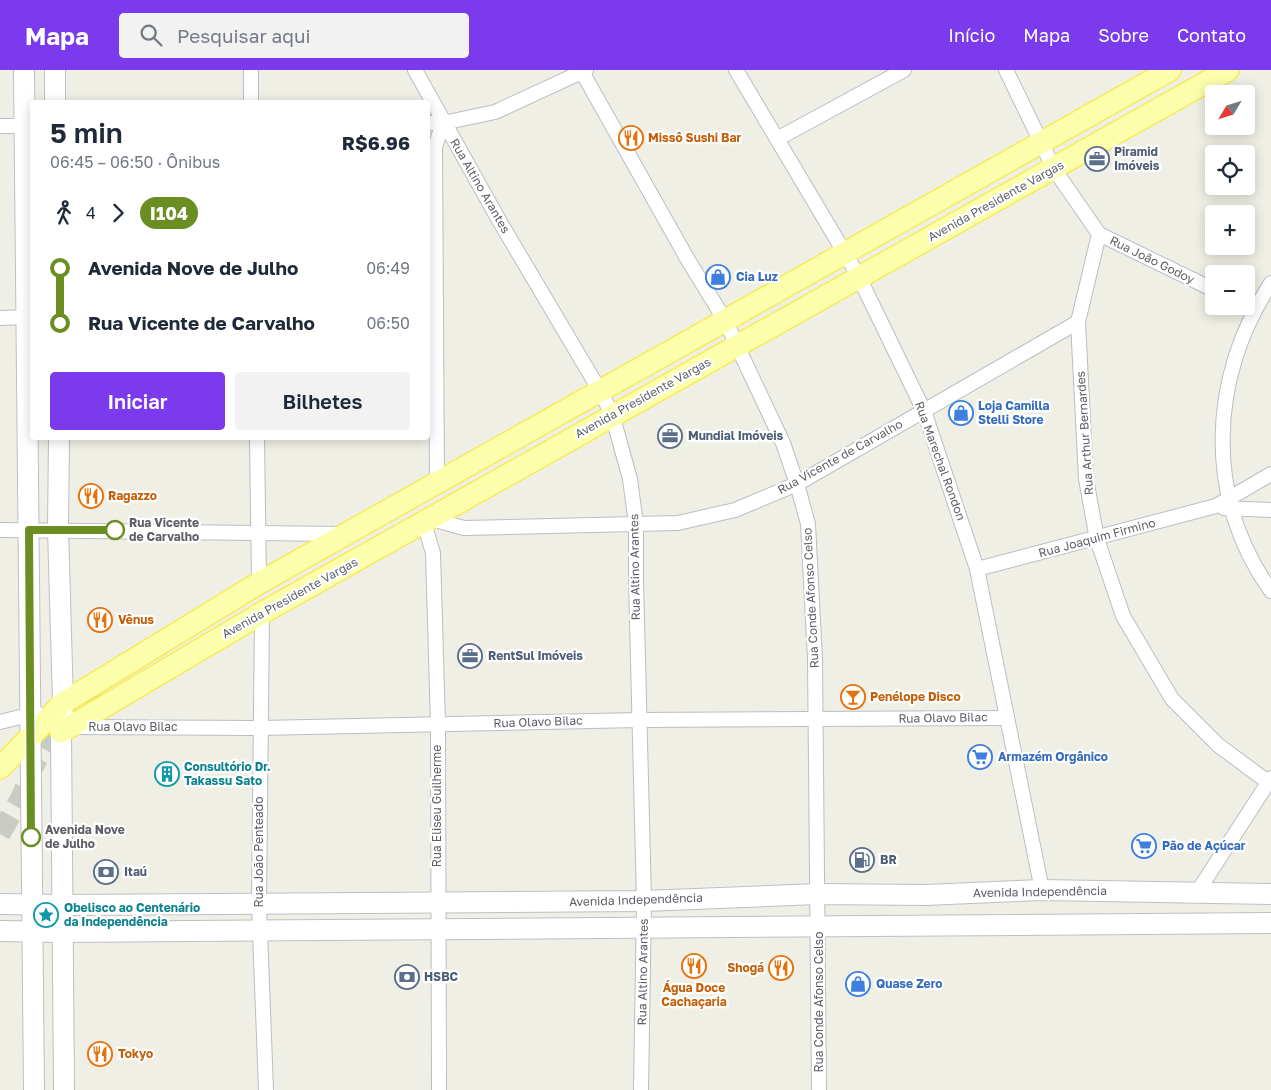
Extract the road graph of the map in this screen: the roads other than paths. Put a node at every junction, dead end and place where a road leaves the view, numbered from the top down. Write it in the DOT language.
graph roads {
  1 [pos="24,70"];
  2 [pos="55,70"];
  3 [pos="251,70"];
  4 [pos="415,70"];
  5 [pos="736,70"];
  6 [pos="904,70"];
  7 [pos="1006,70"];
  8 [pos="1170,70"];
  9 [pos="1228,70"];
  10 [pos="583,71"];
  11 [pos="55,100"];
  12 [pos="251,100"];
  13 [pos="430,123"];
  14 [pos="443,123"];
  15 [pos="0,126"];
  16 [pos="29,126"];
  17 [pos="777,139"];
  18 [pos="1040,142"];
  19 [pos="457,145"];
  20 [pos="435,147"];
  21 [pos="1054,169"];
  22 [pos="1098,234"];
  23 [pos="844,255"];
  24 [pos="858,277"];
  25 [pos="1271,283"];
  26 [pos="1205,286"];
  27 [pos="1255,302"];
  28 [pos="1248,315"];
  29 [pos="28,317"];
  30 [pos="0,318"];
  31 [pos="431,319"];
  32 [pos="726,322"];
  33 [pos="1078,322"];
  34 [pos="737,346"];
  35 [pos="600,391"];
  36 [pos="924,411"];
  37 [pos="612,414"];
  38 [pos="59,440"];
  39 [pos="257,440"];
  40 [pos="1271,474"];
  41 [pos="437,482"];
  42 [pos="797,484"];
  43 [pos="1230,503"];
  44 [pos="1271,510"];
  45 [pos="428,521"];
  46 [pos="636,524"];
  47 [pos="58,529"];
  48 [pos="0,530"];
  49 [pos="29,530"];
  50 [pos="260,532"];
  51 [pos="346,534"];
  52 [pos="1097,539"];
  53 [pos="977,570"];
  54 [pos="259,583"];
  55 [pos="1271,591"];
  56 [pos="262,613"];
  57 [pos="126,677"];
  58 [pos="63,703"];
  59 [pos="31,715"];
  60 [pos="1007,718"];
  61 [pos="640,720"];
  62 [pos="814,720"];
  63 [pos="0,722"];
  64 [pos="438,725"];
  65 [pos="260,728"];
  66 [pos="65,730"];
  67 [pos="30,738"];
  68 [pos="0,768"];
  69 [pos="1270,780"];
  70 [pos="1042,890"];
  71 [pos="1198,891"];
  72 [pos="817,894"];
  73 [pos="1271,894"];
  74 [pos="644,901"];
  75 [pos="437,903"];
  76 [pos="0,904"];
  77 [pos="32,905"];
  78 [pos="64,905"];
  79 [pos="259,905"];
  80 [pos="1271,923"];
  81 [pos="819,926"];
  82 [pos="643,928"];
  83 [pos="437,929"];
  84 [pos="259,930"];
  85 [pos="0,931"];
  86 [pos="34,932"];
  87 [pos="63,932"];
  88 [pos="34,1090"];
  89 [pos="64,1090"];
  90 [pos="266,1090"];
  91 [pos="439,1090"];
  92 [pos="641,1090"];
  93 [pos="819,1090"];
  1 -- 16 [label="main road"];
  2 -- 11 [label="main road"];
  3 -- 12 [label="street"];
  4 -- 14 [label="street, Rua Altino Arantes"];
  5 -- 17 [label="street, Rua Marechal Rondon"];
  6 -- 17 [label="street"];
  7 -- 18 [label="street, Rua João Godoy"];
  8 -- 18 [label="main road, Avenida Presidente Vargas"];
  9 -- 21 [label="main road, Avenida Presidente Vargas"];
  10 -- 14 [label="street"];
  10 -- 32 [label="street, Rua Conde Afonso Celso"];
  13 -- 14 [label="street"];
  14 -- 19 [label="street, Rua Altino Arantes"];
  14 -- 20 [label="street"];
  15 -- 16 [label="street"];
  16 -- 29 [label="main road"];
  17 -- 23 [label="street, Rua Marechal Rondon"];
  18 -- 21 [label="street, Rua João Godoy"];
  18 -- 23 [label="main road, Avenida Presidente Vargas"];
  19 -- 20 [label="street"];
  19 -- 35 [label="street, Rua Altino Arantes"];
  20 -- 31 [label="street"];
  21 -- 22 [label="street, Rua João Godoy"];
  21 -- 24 [label="main road, Avenida Presidente Vargas"];
  22 -- 26 [label="street, Rua João Godoy"];
  22 -- 33 [label="street, Rua Arthur Bernardes"];
  23 -- 24 [label="street, Rua Marechal Rondon"];
  23 -- 32 [label="main road, Avenida Presidente Vargas"];
  24 -- 34 [label="main road, Avenida Presidente Vargas"];
  24 -- 36 [label="street, Rua Marechal Rondon"];
  25 -- 27 [label="street"];
  28 -- 43 [label="street"];
  29 -- 30 [label="street"];
  29 -- 49 [label="main road"];
  31 -- 41 [label="street"];
  32 -- 34 [label="street, Rua Conde Afonso Celso"];
  32 -- 35 [label="main road, Avenida Presidente Vargas"];
  33 -- 36 [label="street, Rua Vicente de Carvalho"];
  33 -- 52 [label="street, Rua Arthur Bernardes"];
  34 -- 37 [label="main road, Avenida Presidente Vargas"];
  34 -- 42 [label="street, Rua Conde Afonso Celso"];
  35 -- 37 [label="street, Rua Altino Arantes"];
  35 -- 41 [label="main road, Avenida Presidente Vargas"];
  36 -- 42 [label="street, Rua Vicente de Carvalho"];
  36 -- 53 [label="street, Rua Marechal Rondon"];
  37 -- 45 [label="main road, Avenida Presidente Vargas"];
  37 -- 46 [label="street, Rua Altino Arantes"];
  38 -- 47 [label="main road"];
  39 -- 50 [label="street"];
  40 -- 43 [label="street, Rua Joaquim Firmino"];
  41 -- 51 [label="main road, Avenida Presidente Vargas"];
  42 -- 46 [label="street, Rua Vicente de Carvalho"];
  42 -- 62 [label="street, Rua Conde Afonso Celso"];
  43 -- 44 [label="street"];
  43 -- 52 [label="street, Rua Joaquim Firmino"];
  43 -- 55 [label="street"];
  45 -- 46 [label="street, Rua Vicente de Carvalho"];
  45 -- 56 [label="main road, Avenida Presidente Vargas"];
  45 -- 57 [label="main road"];
  45 -- 64 [label="street, Rua Eliseu Guilherme"];
  46 -- 61 [label="street, Rua Altino Arantes"];
  47 -- 49 [label="street"];
  47 -- 50 [label="street"];
  47 -- 58 [label="main road"];
  48 -- 49 [label="street"];
  49 -- 59 [label="main road"];
  50 -- 51 [label="street"];
  50 -- 54 [label="street"];
  51 -- 54 [label="main road, Avenida Presidente Vargas"];
  52 -- 53 [label="street, Rua Joaquim Firmino"];
  52 -- 69 [label="street, Rua Arthur Bernardes"];
  53 -- 60 [label="street, Rua Marechal Rondon"];
  54 -- 58 [label="main road, Avenida Presidente Vargas"];
  56 -- 65 [label="street, Rua João Penteado"];
  56 -- 66 [label="main road, Avenida Presidente Vargas"];
  58 -- 59 [label="street, Avenida Presidente Vargas"];
  58 -- 66 [label="main road"];
  58 -- 67 [label="main road"];
  59 -- 63 [label="street"];
  59 -- 67 [label="main road"];
  60 -- 62 [label="street, Rua Olavo Bilac"];
  60 -- 70 [label="street, Rua Marechal Rondon"];
  61 -- 62 [label="street, Rua Olavo Bilac"];
  61 -- 64 [label="street, Rua Olavo Bilac"];
  61 -- 74 [label="street, Rua Altino Arantes"];
  62 -- 72 [label="street, Rua Conde Afonso Celso"];
  64 -- 65 [label="street, Rua Olavo Bilac"];
  64 -- 75 [label="street, Rua Eliseu Guilherme"];
  65 -- 66 [label="street, Rua Olavo Bilac"];
  65 -- 79 [label="street, Rua João Penteado"];
  66 -- 78 [label="main road"];
  67 -- 68 [label="main road"];
  67 -- 77 [label="main road"];
  69 -- 71 [label="street"];
  70 -- 71 [label="main road, Avenida Independência"];
  70 -- 72 [label="main road, Avenida Independência"];
  71 -- 73 [label="main road, Avenida Independência"];
  72 -- 74 [label="main road, Avenida Independência"];
  72 -- 81 [label="street, Rua Conde Afonso Celso"];
  74 -- 75 [label="main road, Avenida Independência"];
  74 -- 82 [label="street, Rua Altino Arantes"];
  75 -- 79 [label="main road, Avenida Independência"];
  75 -- 83 [label="street, Rua Eliseu Guilherme"];
  76 -- 77 [label="main road, Avenida Independência"];
  77 -- 78 [label="main road, Avenida Independência"];
  77 -- 86 [label="main road"];
  78 -- 79 [label="main road, Avenida Independência"];
  78 -- 87 [label="main road"];
  79 -- 84 [label="street, Rua João Penteado"];
  80 -- 81 [label="main road, Avenida Independência"];
  81 -- 82 [label="main road, Avenida Independência"];
  81 -- 93 [label="street, Rua Conde Afonso Celso"];
  82 -- 83 [label="main road, Avenida Independência"];
  82 -- 92 [label="street, Rua Altino Arantes"];
  83 -- 84 [label="main road, Avenida Independência"];
  83 -- 91 [label="street, Rua Eliseu Guilherme"];
  84 -- 87 [label="main road, Avenida Independência"];
  84 -- 90 [label="street, Rua João Penteado"];
  85 -- 86 [label="main road, Avenida Independência"];
  86 -- 87 [label="main road, Avenida Independência"];
  86 -- 88 [label="main road"];
  87 -- 89 [label="main road"];
}
